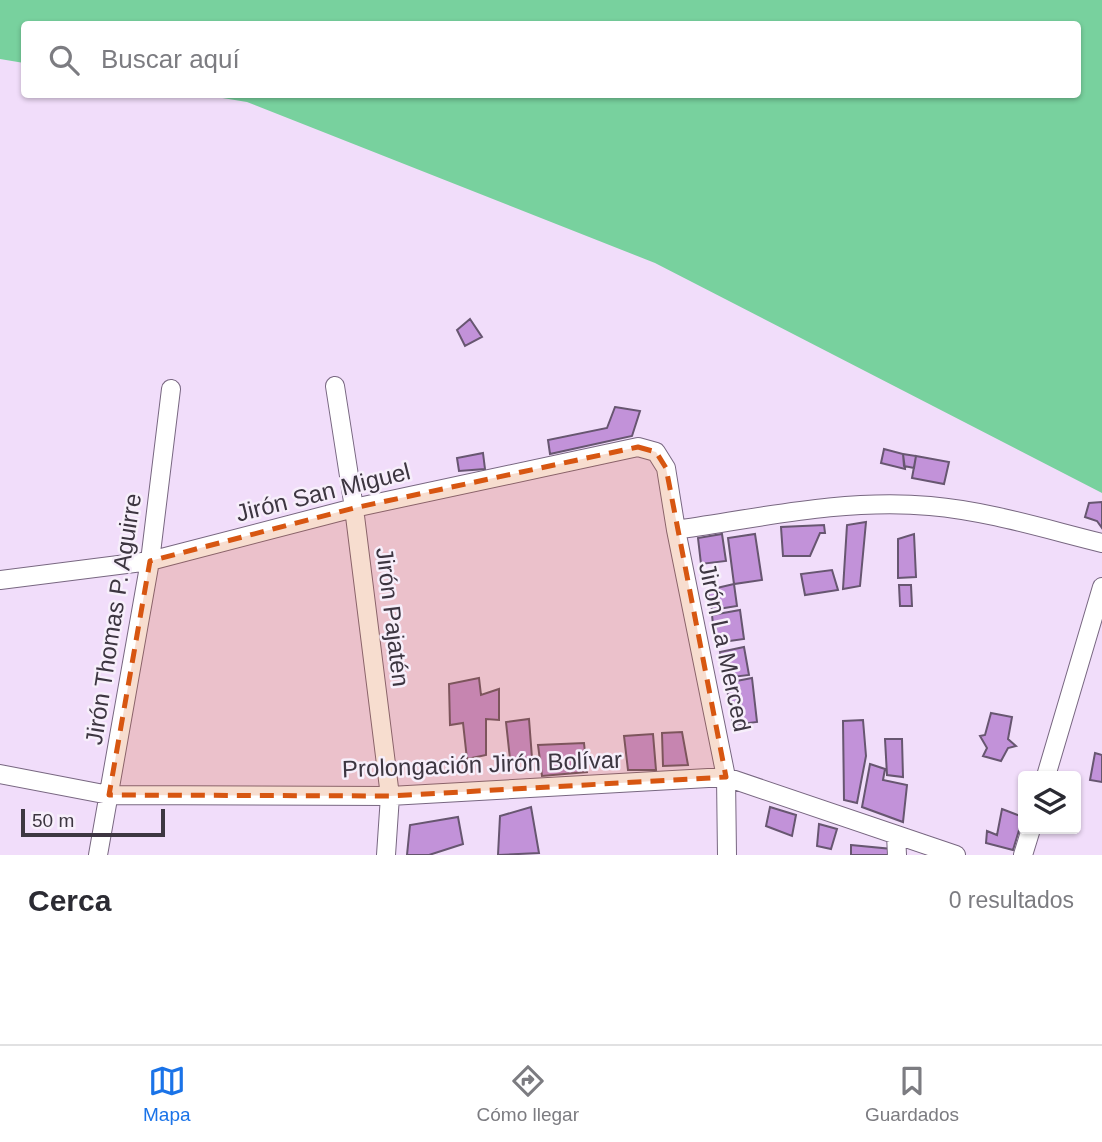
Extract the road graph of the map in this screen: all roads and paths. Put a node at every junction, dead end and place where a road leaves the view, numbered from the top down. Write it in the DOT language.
graph roads {
  1 [pos="335,386"];
  2 [pos="171,389"];
  3 [pos="656,452"];
  4 [pos="354,508"];
  5 [pos="676,530"];
  6 [pos="1102,543"];
  7 [pos="150,561"];
  8 [pos="0,580"];
  9 [pos="1102,587"];
  10 [pos="1047,771"];
  11 [pos="0,774"];
  12 [pos="726,777"];
  13 [pos="109,795"];
  14 [pos="390,796"];
  15 [pos="1029,834"];
  16 [pos="897,835"];
  17 [pos="98,855"];
  18 [pos="386,855"];
  19 [pos="727,855"];
  20 [pos="897,855"];
  21 [pos="956,855"];
  22 [pos="1023,855"];
  1 -- 4 [label="street, Jirón Pajatén"];
  2 -- 7 [label="street, Jirón Thomas P. Aguirre"];
  3 -- 4 [label="street, Jirón San Miguel"];
  3 -- 5 [label="street, Jirón La Merced"];
  4 -- 7 [label="street, Jirón San Miguel"];
  4 -- 14 [label="street, Jirón Pajatén"];
  5 -- 6 [label="street"];
  5 -- 12 [label="street, Jirón La Merced"];
  7 -- 8 [label="street, Jirón San Miguel"];
  7 -- 13 [label="street, Jirón Thomas P. Aguirre"];
  9 -- 10 [label="street"];
  11 -- 13 [label="street, Prolongación Jirón Bolívar"];
  12 -- 14 [label="street, Prolongación Jirón Bolívar"];
  12 -- 16 [label="street, Prolongación Jirón Bolívar"];
  12 -- 19 [label="street, Jirón La Merced"];
  13 -- 14 [label="street, Prolongación Jirón Bolívar"];
  13 -- 17 [label="street, Jirón Thomas P. Aguirre"];
  14 -- 18 [label="street, Jirón Pajatén"];
  15 -- 22 [label="street"];
  16 -- 20 [label="street"];
  16 -- 21 [label="street, Prolongación Jirón Bolívar"];
}
